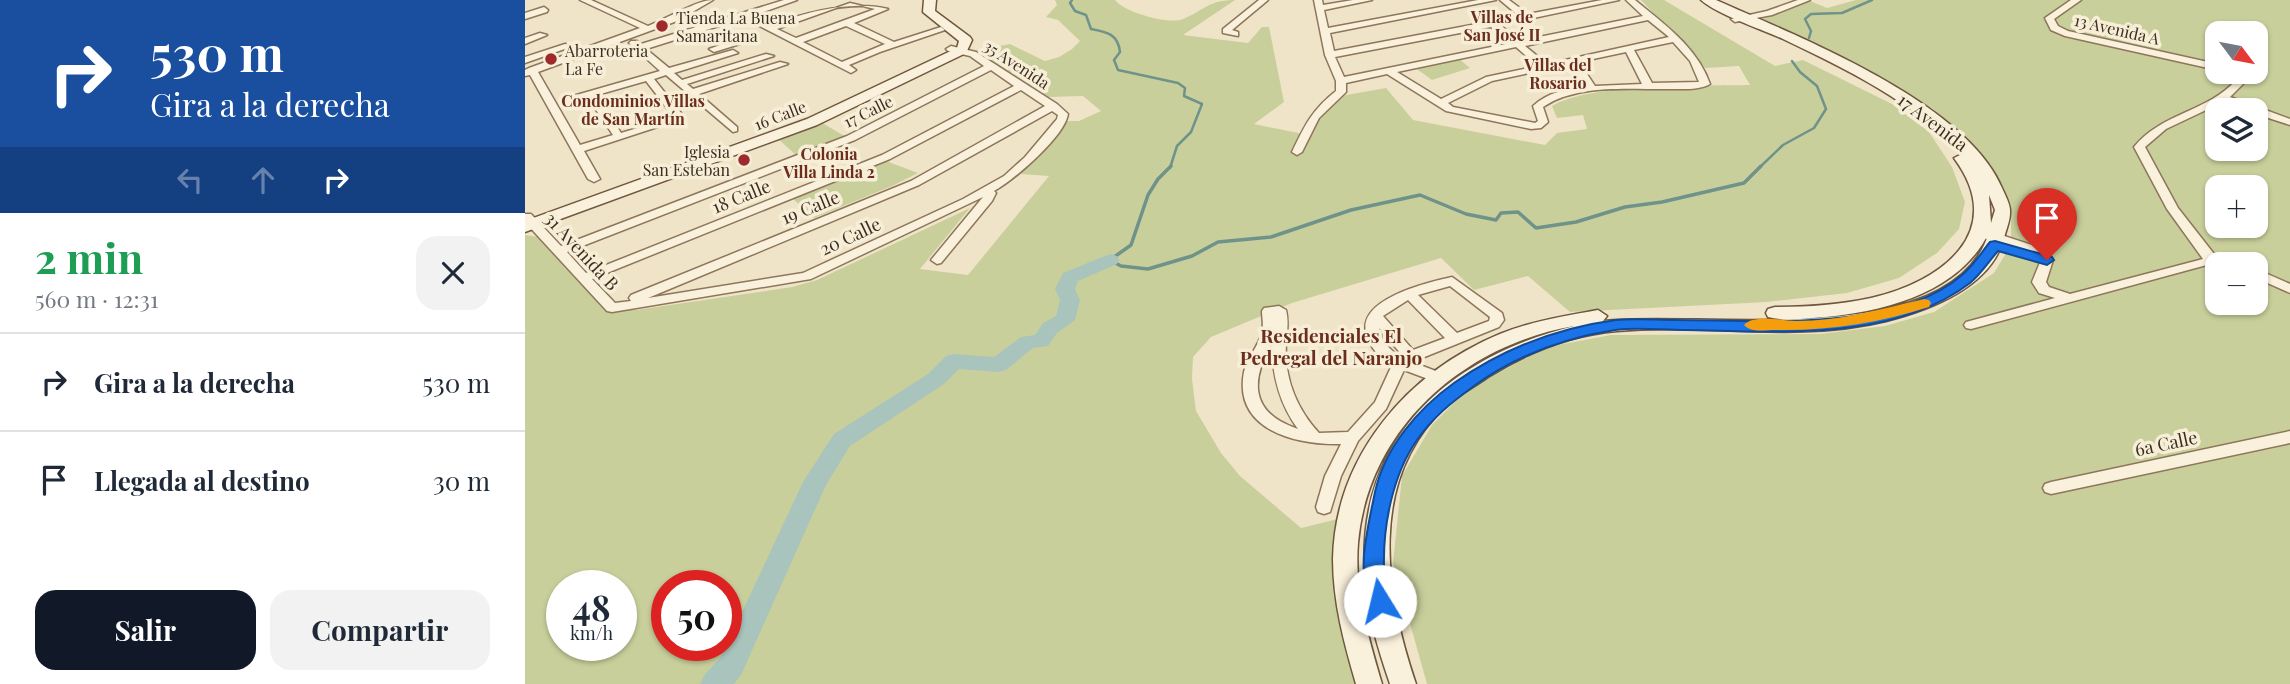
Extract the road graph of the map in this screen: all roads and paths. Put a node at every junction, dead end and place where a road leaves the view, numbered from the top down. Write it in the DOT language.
graph roads {
  1 [pos="583,0"];
  2 [pos="690,0"];
  3 [pos="793,0"];
  4 [pos="850,0"];
  5 [pos="921,0"];
  6 [pos="930,0"];
  7 [pos="1264,0"];
  8 [pos="1368,0"];
  9 [pos="1492,0"];
  10 [pos="1504,0"];
  11 [pos="1615,0"];
  12 [pos="1630,0"];
  13 [pos="1697,0"];
  14 [pos="1707,0"];
  15 [pos="1806,0"];
  16 [pos="2077,0"];
  17 [pos="705,2"];
  18 [pos="1318,4"];
  19 [pos="544,10"];
  20 [pos="742,14"];
  21 [pos="525,16"];
  22 [pos="1526,17"];
  23 [pos="1649,17"];
  24 [pos="1748,19"];
  25 [pos="847,23"];
  26 [pos="1492,23"];
  27 [pos="771,28"];
  28 [pos="648,29"];
  29 [pos="941,30"];
  30 [pos="1325,31"];
  31 [pos="525,33"];
  32 [pos="1235,34"];
  33 [pos="626,37"];
  34 [pos="1674,39"];
  35 [pos="525,41"];
  36 [pos="740,41"];
  37 [pos="796,41"];
  38 [pos="1517,44"];
  39 [pos="894,45"];
  40 [pos="639,48"];
  41 [pos="956,49"];
  42 [pos="1629,50"];
  43 [pos="525,51"];
  44 [pos="733,53"];
  45 [pos="1330,55"];
  46 [pos="1573,61"];
  47 [pos="2205,64"];
  48 [pos="991,66"];
  49 [pos="1545,67"];
  50 [pos="527,68"];
  51 [pos="663,69"];
  52 [pos="1387,70"];
  53 [pos="648,78"];
  54 [pos="1341,81"];
  55 [pos="2239,84"];
  56 [pos="1021,86"];
  57 [pos="1648,86"];
  58 [pos="687,88"];
  59 [pos="1593,89"];
  60 [pos="591,94"];
  61 [pos="2222,98"];
  62 [pos="570,100"];
  63 [pos="1441,103"];
  64 [pos="2205,106"];
  65 [pos="1058,110"];
  66 [pos="2268,115"];
  67 [pos="2290,122"];
  68 [pos="733,129"];
  69 [pos="619,137"];
  70 [pos="583,148"];
  71 [pos="1297,152"];
  72 [pos="594,179"];
  73 [pos="987,191"];
  74 [pos="528,222"];
  75 [pos="1987,239"];
  76 [pos="558,251"];
  77 [pos="2206,252"];
  78 [pos="937,260"];
  79 [pos="2205,261"];
  80 [pos="584,278"];
  81 [pos="2268,279"];
  82 [pos="2290,289"];
  83 [pos="1411,295"];
  84 [pos="2072,299"];
  85 [pos="612,308"];
  86 [pos="1971,325"];
  87 [pos="1454,339"];
  88 [pos="1406,360"];
  89 [pos="1436,377"];
  90 [pos="2290,437"];
  91 [pos="1353,438"];
  92 [pos="1315,439"];
  93 [pos="2051,488"];
  94 [pos="1324,507"];
  95 [pos="1369,684"];
  96 [pos="1403,684"];
  1 -- 28 [label="street"];
  2 -- 17 [label="street"];
  3 -- 20 [label="street"];
  4 -- 25 [label="street"];
  4 -- 27 [label="street"];
  5 -- 29 [label="main road"];
  6 -- 41 [label="main road"];
  7 -- 32 [label="street"];
  8 -- 18 [label="street"];
  9 -- 30 [label="street"];
  10 -- 22 [label="street"];
  11 -- 22 [label="street"];
  12 -- 23 [label="street"];
  13 -- 24 [label="main road, 17 Avenida"];
  14 -- 24 [label="main road, 17 Avenida"];
  15 -- 24 [label="street"];
  16 -- 47 [label="street, 13 Avenida A"];
  17 -- 28 [label="street"];
  18 -- 30 [label="street"];
  19 -- 21 [label="street"];
  20 -- 27 [label="street"];
  20 -- 40 [label="street"];
  22 -- 26 [label="street"];
  23 -- 34 [label="street"];
  23 -- 38 [label="street"];
  24 -- 75 [label="main road, 17 Avenida"];
  25 -- 37 [label="street"];
  25 -- 39 [label="street"];
  26 -- 38 [label="street"];
  26 -- 45 [label="street"];
  27 -- 37 [label="street"];
  28 -- 33 [label="street"];
  29 -- 39 [label="street"];
  29 -- 41 [label="main road"];
  30 -- 45 [label="street"];
  31 -- 35 [label="street"];
  33 -- 40 [label="street"];
  33 -- 50 [label="street"];
  34 -- 42 [label="street"];
  34 -- 57 [label="street"];
  36 -- 51 [label="street"];
  37 -- 39 [label="street"];
  38 -- 49 [label="street"];
  38 -- 52 [label="street"];
  40 -- 51 [label="street"];
  41 -- 48 [label="street, 35 Avenida"];
  41 -- 74 [label="main road, 16 Calle"];
  42 -- 46 [label="street"];
  42 -- 57 [label="street"];
  43 -- 50 [label="street"];
  44 -- 51 [label="street"];
  45 -- 54 [label="street"];
  46 -- 49 [label="street"];
  46 -- 59 [label="street"];
  48 -- 56 [label="street, 35 Avenida"];
  48 -- 76 [label="street, 17 Calle"];
  49 -- 63 [label="street"];
  50 -- 72 [label="street"];
  51 -- 53 [label="street"];
  51 -- 58 [label="street"];
  52 -- 54 [label="street"];
  52 -- 63 [label="street"];
  53 -- 60 [label="street"];
  53 -- 69 [label="street"];
  54 -- 71 [label="street"];
  55 -- 61 [label="street"];
  56 -- 65 [label="street, 35 Avenida"];
  56 -- 80 [label="street, 18 Calle"];
  57 -- 59 [label="street"];
  58 -- 58 [label="street"];
  58 -- 68 [label="street"];
  59 -- 63 [label="street"];
  60 -- 62 [label="street"];
  60 -- 69 [label="street"];
  64 -- 77 [label="street"];
  65 -- 73 [label="street, 20 Calle"];
  65 -- 85 [label="street, 19 Calle"];
  66 -- 67 [label="street"];
  69 -- 70 [label="street"];
  73 -- 78 [label="street"];
  73 -- 85 [label="street, 20 Calle"];
  74 -- 76 [label="street, 31 Avenida B"];
  75 -- 84 [label="street"];
  75 -- 89 [label="main road"];
  75 -- 96 [label="main road"];
  76 -- 80 [label="street, 31 Avenida B"];
  79 -- 84 [label="street"];
  80 -- 85 [label="street, 31 Avenida B"];
  81 -- 82 [label="street"];
  83 -- 87 [label="street"];
  83 -- 87 [label="street"];
  83 -- 88 [label="street"];
  84 -- 86 [label="street"];
  87 -- 88 [label="street"];
  88 -- 89 [label="street"];
  88 -- 91 [label="street"];
  89 -- 95 [label="main road"];
  90 -- 93 [label="street, 6a Calle"];
  91 -- 92 [label="street"];
  91 -- 94 [label="street"];
  92 -- 92 [label="street"];
}
